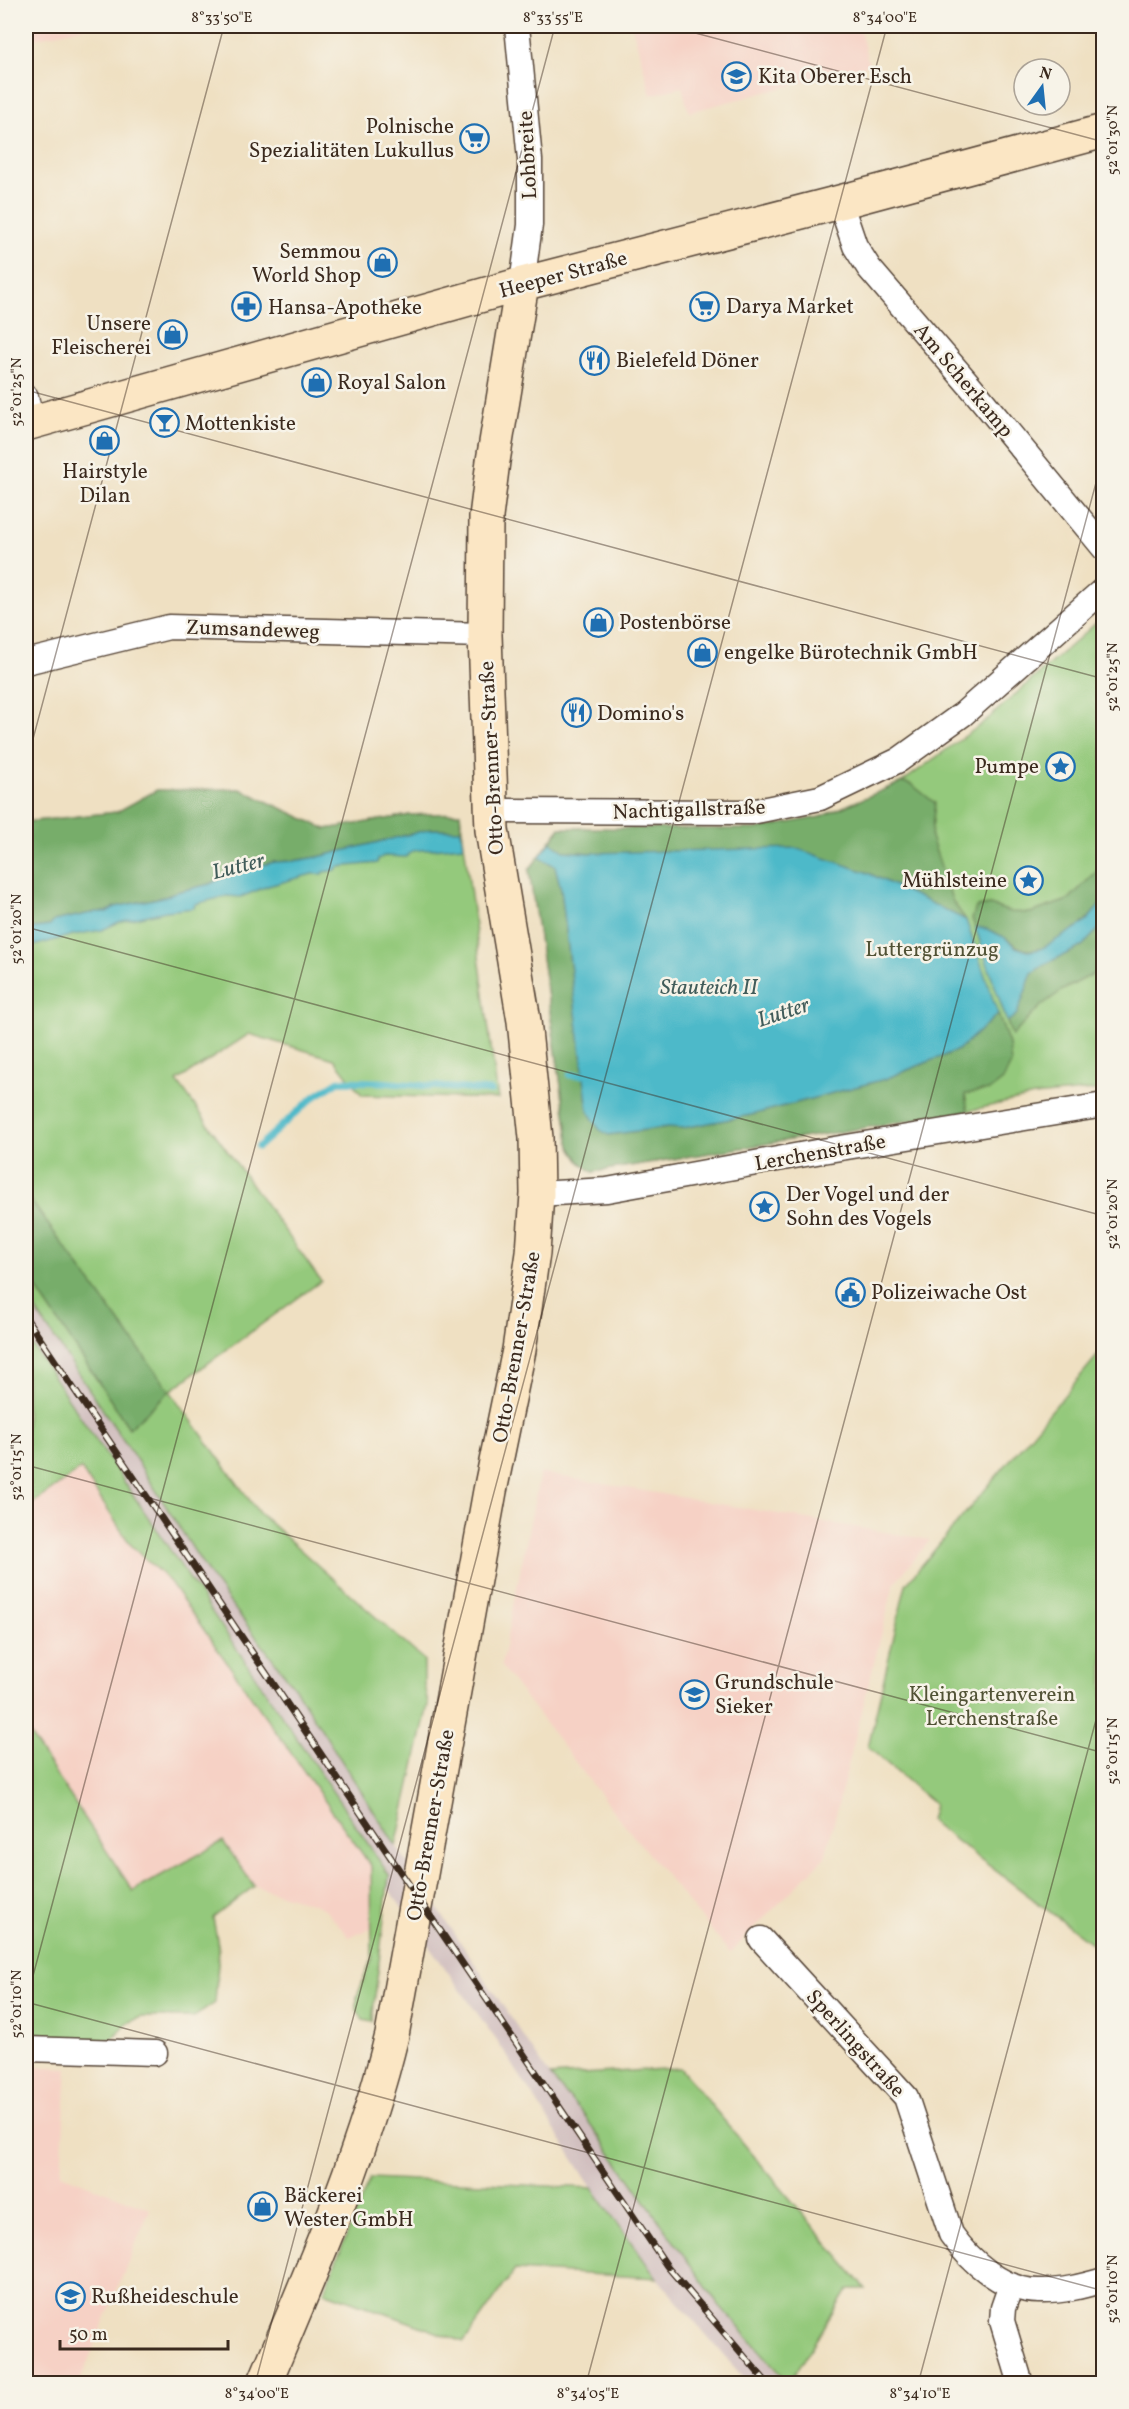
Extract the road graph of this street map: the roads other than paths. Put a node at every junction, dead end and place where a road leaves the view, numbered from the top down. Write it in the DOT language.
graph roads {
  1 [pos="518,26"];
  2 [pos="1104,131"];
  3 [pos="840,202"];
  4 [pos="522,284"];
  5 [pos="28,415"];
  6 [pos="1104,548"];
  7 [pos="1104,589"];
  8 [pos="485,635"];
  9 [pos="26,662"];
  10 [pos="490,812"];
  11 [pos="1104,1105"];
  12 [pos="537,1194"];
  13 [pos="761,1939"];
  14 [pos="26,2049"];
  15 [pos="154,2053"];
  16 [pos="1104,2280"];
  17 [pos="1011,2285"];
  18 [pos="264,2384"];
  19 [pos="1021,2384"];
  1 -- 4 [label="street, Lohbreite"];
  2 -- 3 [label="street, Heeper Straße"];
  3 -- 4 [label="street, Heeper Straße"];
  3 -- 6 [label="street, Am Scherkamp"];
  4 -- 5 [label="street, Heeper Straße"];
  4 -- 8 [label="street, Otto-Brenner-Straße"];
  7 -- 10 [label="street, Nachtigallstraße"];
  8 -- 9 [label="street, Zumsandeweg"];
  8 -- 10 [label="street, Otto-Brenner-Straße"];
  10 -- 12 [label="street, Otto-Brenner-Straße"];
  11 -- 12 [label="street, Lerchenstraße"];
  12 -- 18 [label="street, Otto-Brenner-Straße"];
  13 -- 17 [label="street, Sperlingstraße"];
  14 -- 15 [label="street"];
  16 -- 17 [label="street, Sperlingstraße"];
  17 -- 19 [label="street"];
}
